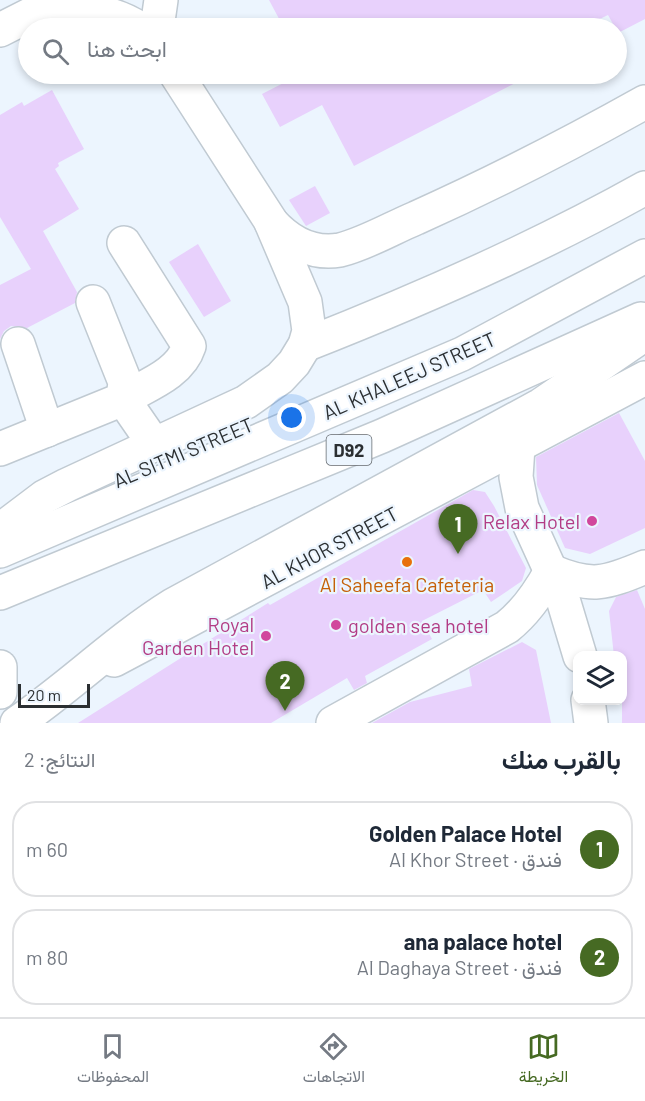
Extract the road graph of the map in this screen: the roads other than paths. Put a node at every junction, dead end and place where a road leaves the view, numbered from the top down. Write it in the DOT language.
graph roads {
  1 [pos="161,0"];
  2 [pos="61,8"];
  3 [pos="33,18"];
  4 [pos="122,18"];
  5 [pos="158,18"];
  6 [pos="18,24"];
  7 [pos="0,30"];
  8 [pos="18,39"];
  9 [pos="0,49"];
  10 [pos="182,84"];
  11 [pos="645,102"];
  12 [pos="645,188"];
  13 [pos="270,220"];
  14 [pos="124,243"];
  15 [pos="645,256"];
  16 [pos="93,302"];
  17 [pos="645,317"];
  18 [pos="645,334"];
  19 [pos="18,344"];
  20 [pos="305,345"];
  21 [pos="645,359"];
  22 [pos="645,378"];
  23 [pos="123,399"];
  24 [pos="548,428"];
  25 [pos="47,430"];
  26 [pos="154,444"];
  27 [pos="518,447"];
  28 [pos="0,448"];
  29 [pos="1,536"];
  30 [pos="645,567"];
  31 [pos="551,571"];
  32 [pos="0,593"];
  33 [pos="579,651"];
  34 [pos="0,667"];
  35 [pos="0,692"];
  36 [pos="54,697"];
  37 [pos="589,705"];
  38 [pos="16,723"];
  39 [pos="333,723"];
  40 [pos="591,723"];
  1 -- 5 [label="main road"];
  2 -- 3 [label="main road"];
  2 -- 4 [label="main road"];
  6 -- 7 [label="main road"];
  8 -- 9 [label="main road"];
  10 -- 13 [label="main road"];
  11 -- 13 [label="main road"];
  12 -- 20 [label="main road"];
  13 -- 20 [label="main road"];
  14 -- 23 [label="main road"];
  15 -- 29 [label="main road, AL KHALEEJ STREET / D92"];
  16 -- 23 [label="main road"];
  17 -- 32 [label="main road, D92"];
  18 -- 36 [label="main road"];
  19 -- 25 [label="main road"];
  20 -- 26 [label="main road"];
  21 -- 24 [label="main road"];
  22 -- 24 [label="main road, AL KHOR STREET"];
  23 -- 25 [label="main road"];
  23 -- 26 [label="main road"];
  24 -- 27 [label="main road, AL KHOR STREET"];
  25 -- 28 [label="main road"];
  26 -- 29 [label="main road"];
  27 -- 31 [label="main road"];
  27 -- 36 [label="main road, AL KHOR STREET"];
  30 -- 31 [label="main road"];
  31 -- 33 [label="main road"];
  31 -- 39 [label="main road"];
  34 -- 35 [label="main road"];
  36 -- 38 [label="main road, AL KHOR STREET"];
  37 -- 40 [label="main road"];
}
